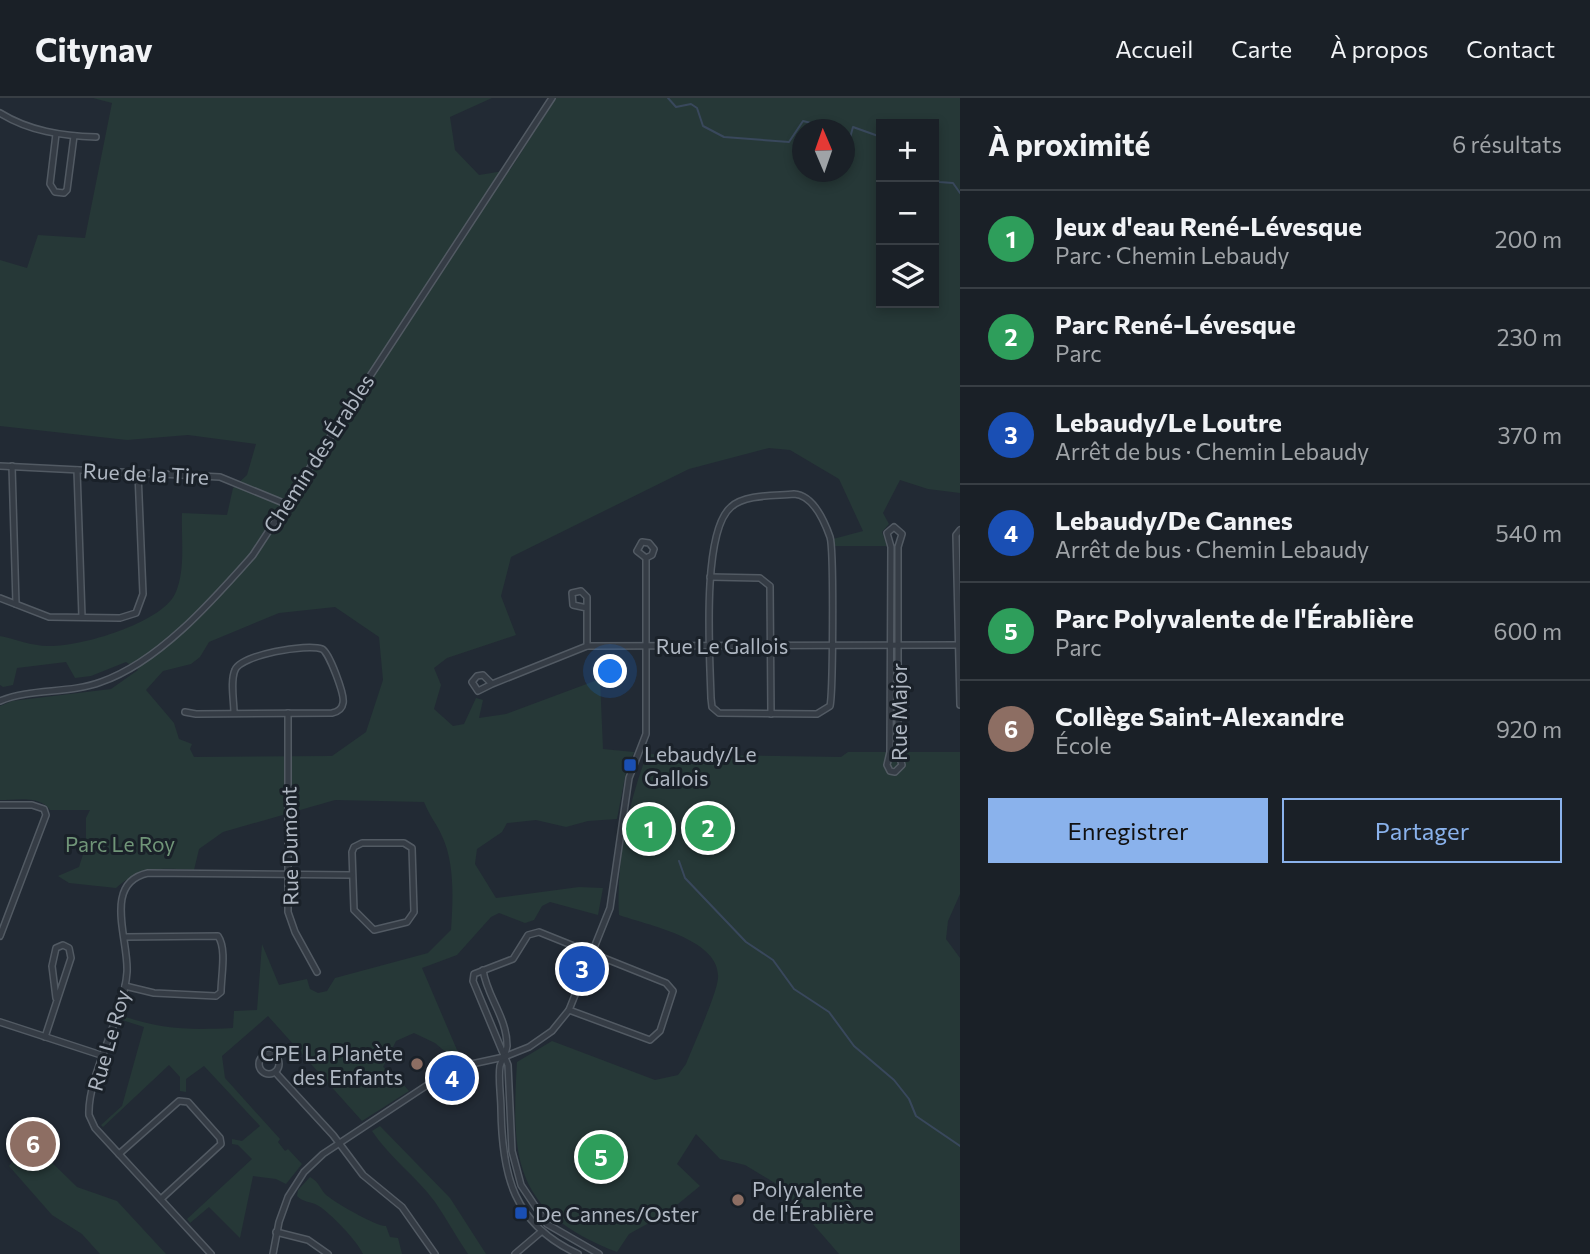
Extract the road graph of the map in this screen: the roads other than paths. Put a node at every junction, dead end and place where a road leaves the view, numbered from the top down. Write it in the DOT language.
graph roads {
  1 [pos="551,98"];
  2 [pos="2,115"];
  3 [pos="0,124"];
  4 [pos="56,134"];
  5 [pos="74,136"];
  6 [pos="96,137"];
  7 [pos="0,466"];
  8 [pos="12,466"];
  9 [pos="77,470"];
  10 [pos="138,473"];
  11 [pos="286,504"];
  12 [pos="960,530"];
  13 [pos="646,558"];
  14 [pos="710,577"];
  15 [pos="0,598"];
  16 [pos="16,604"];
  17 [pos="587,608"];
  18 [pos="82,617"];
  19 [pos="647,645"];
  20 [pos="710,645"];
  21 [pos="831,645"];
  22 [pos="959,645"];
  23 [pos="587,646"];
  24 [pos="770,646"];
  25 [pos="890,646"];
  26 [pos="898,646"];
  27 [pos="492,684"];
  28 [pos="0,701"];
  29 [pos="960,705"];
  30 [pos="185,712"];
  31 [pos="234,713"];
  32 [pos="288,713"];
  33 [pos="771,714"];
  34 [pos="0,805"];
  35 [pos="288,875"];
  36 [pos="352,875"];
  37 [pos="0,936"];
  38 [pos="125,937"];
  39 [pos="592,954"];
  40 [pos="483,970"];
  41 [pos="317,972"];
  42 [pos="125,986"];
  43 [pos="56,998"];
  44 [pos="569,1010"];
  45 [pos="0,1022"];
  46 [pos="45,1037"];
  47 [pos="104,1056"];
  48 [pos="505,1057"];
  49 [pos="275,1072"];
  50 [pos="339,1143"];
  51 [pos="119,1154"];
  52 [pos="161,1199"];
  53 [pos="548,1224"];
  54 [pos="276,1231"];
  55 [pos="542,1232"];
  56 [pos="211,1254"];
  57 [pos="273,1254"];
  58 [pos="328,1254"];
  59 [pos="435,1254"];
  60 [pos="515,1254"];
  61 [pos="578,1254"];
  62 [pos="599,1254"];
  1 -- 11 [label="street, Chemin des Érables"];
  2 -- 3 [label="street"];
  2 -- 4 [label="street"];
  4 -- 5 [label="street"];
  4 -- 5 [label="street"];
  5 -- 6 [label="street"];
  7 -- 8 [label="street, Rue de la Tire"];
  8 -- 9 [label="street, Rue de la Tire"];
  8 -- 16 [label="street"];
  9 -- 10 [label="street, Rue de la Tire"];
  9 -- 18 [label="street"];
  10 -- 11 [label="street, Rue de la Tire"];
  10 -- 18 [label="street"];
  11 -- 28 [label="street, Chemin des Érables"];
  12 -- 22 [label="street"];
  13 -- 19 [label="street"];
  14 -- 20 [label="street"];
  14 -- 21 [label="street"];
  14 -- 24 [label="street"];
  15 -- 16 [label="street"];
  16 -- 18 [label="street"];
  17 -- 23 [label="street"];
  19 -- 20 [label="street, Rue Le Gallois"];
  19 -- 23 [label="street, Rue Le Gallois"];
  19 -- 39 [label="street"];
  20 -- 24 [label="street, Rue Le Gallois"];
  20 -- 33 [label="street"];
  21 -- 24 [label="street, Rue Le Gallois"];
  21 -- 25 [label="street, Rue Le Gallois"];
  21 -- 33 [label="street"];
  22 -- 26 [label="street, Rue Le Gallois"];
  22 -- 29 [label="street"];
  23 -- 27 [label="street, Rue Le Gallois"];
  24 -- 33 [label="street"];
  25 -- 26 [label="street, Rue Le Gallois"];
  25 -- 26 [label="street, Rue Major"];
  25 -- 26 [label="street, Rue Major"];
  30 -- 31 [label="street"];
  31 -- 32 [label="street"];
  31 -- 32 [label="street"];
  32 -- 35 [label="street, Rue Dumont"];
  34 -- 37 [label="street"];
  35 -- 36 [label="street, Rue Le Roy"];
  35 -- 38 [label="street, Rue Le Roy"];
  35 -- 41 [label="street, Rue Dumont"];
  36 -- 36 [label="street"];
  38 -- 42 [label="street, Rue Le Roy"];
  38 -- 42 [label="street"];
  39 -- 40 [label="street"];
  39 -- 44 [label="street"];
  39 -- 44 [label="street"];
  40 -- 48 [label="street"];
  40 -- 48 [label="street"];
  42 -- 47 [label="street, Rue Le Roy"];
  43 -- 43 [label="street"];
  43 -- 46 [label="street"];
  44 -- 48 [label="street"];
  45 -- 46 [label="street"];
  46 -- 47 [label="street"];
  47 -- 51 [label="street, Rue Le Roy"];
  48 -- 50 [label="street"];
  48 -- 53 [label="street"];
  48 -- 55 [label="street"];
  49 -- 50 [label="street"];
  50 -- 54 [label="street"];
  50 -- 59 [label="street"];
  51 -- 52 [label="street, Rue Le Roy"];
  51 -- 52 [label="street"];
  52 -- 56 [label="street, Rue Le Roy"];
  53 -- 55 [label="street"];
  53 -- 62 [label="street"];
  54 -- 57 [label="street"];
  54 -- 58 [label="street"];
  55 -- 60 [label="street"];
  55 -- 61 [label="street"];
}
